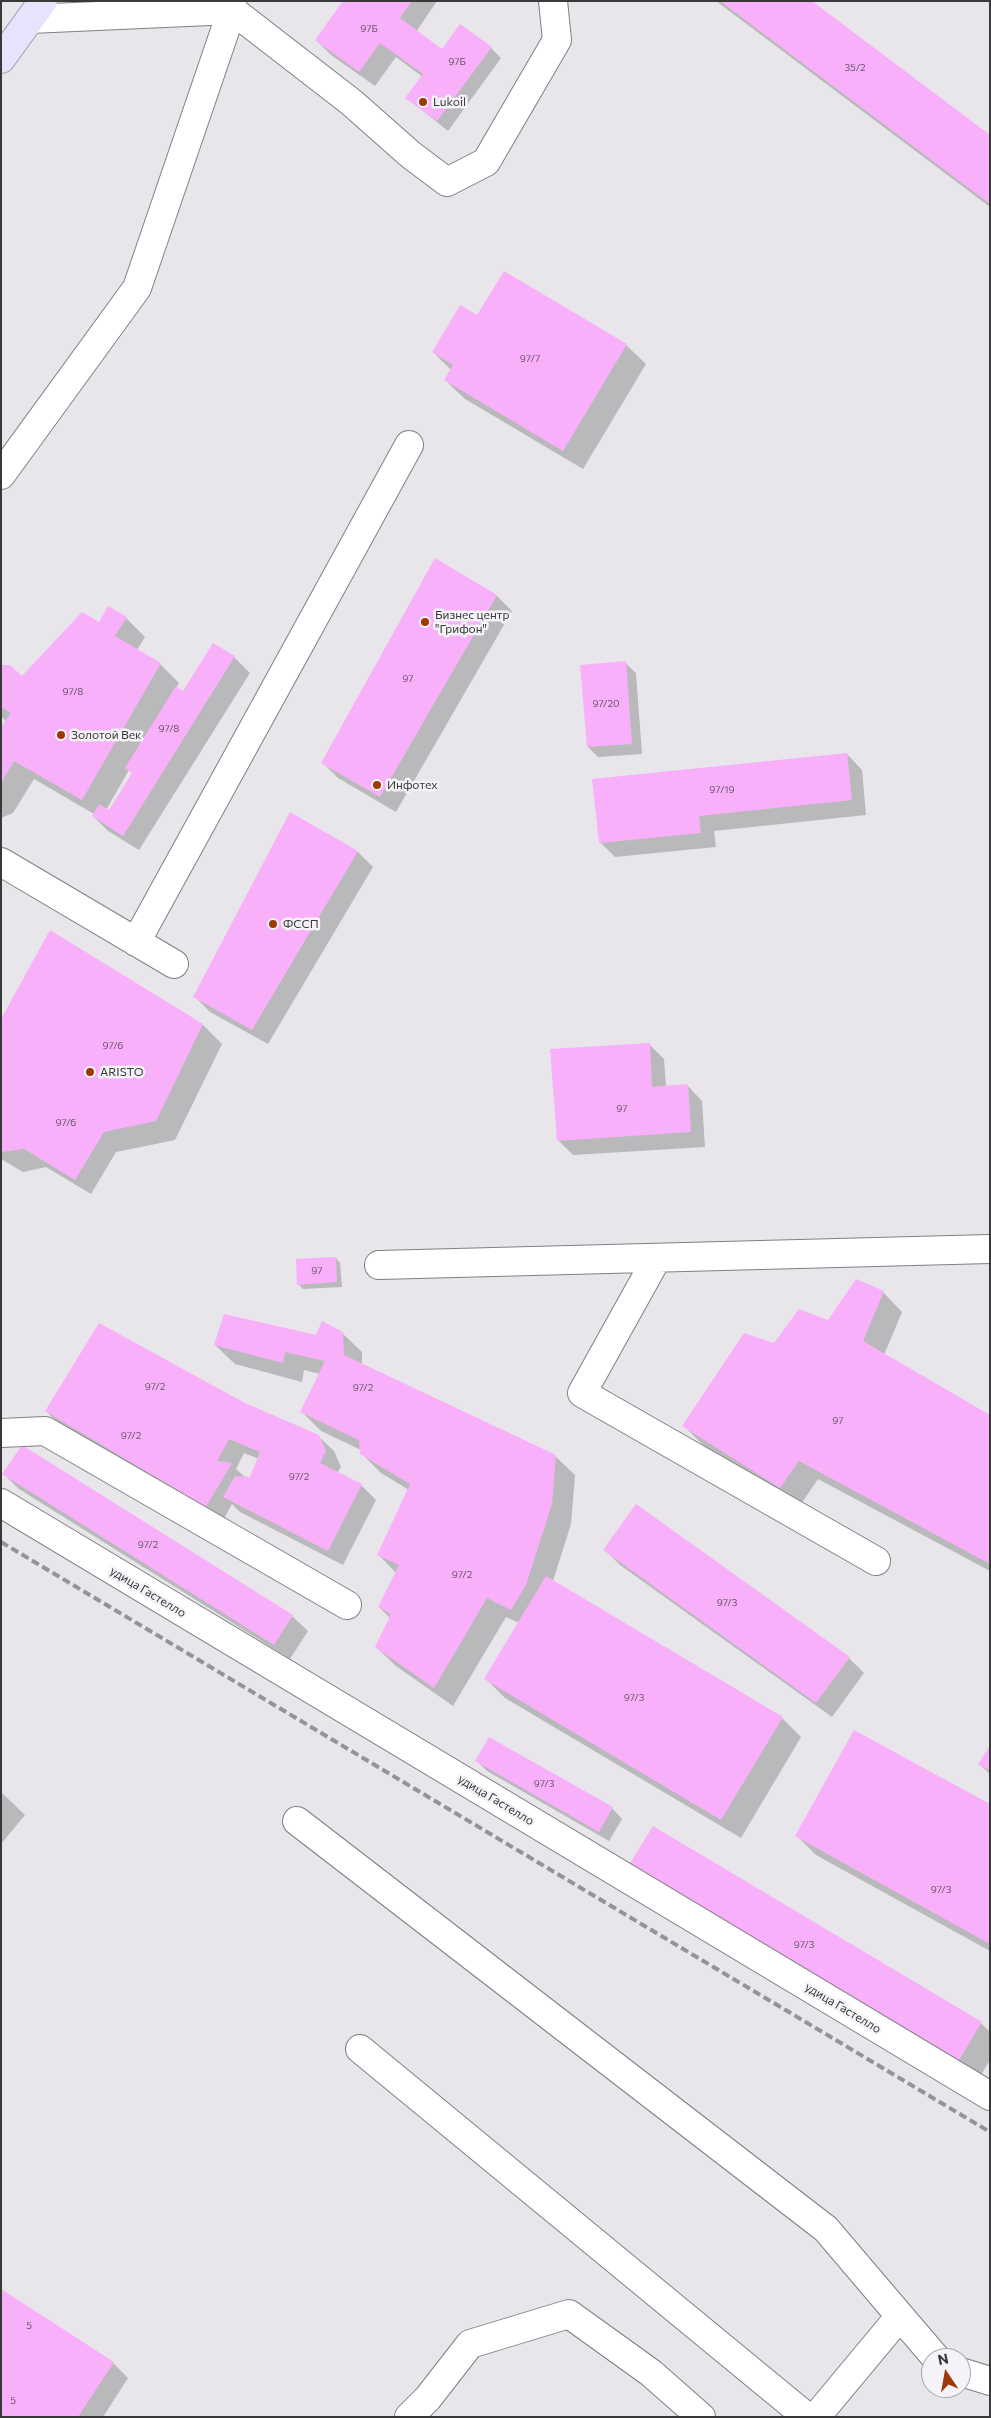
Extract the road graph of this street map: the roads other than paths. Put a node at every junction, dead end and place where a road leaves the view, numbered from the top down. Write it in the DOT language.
graph roads {
  1 [pos="553,1"];
  2 [pos="232,6"];
  3 [pos="36,10"];
  4 [pos="1,59"];
  5 [pos="410,445"];
  6 [pos="1,475"];
  7 [pos="1,862"];
  8 [pos="136,942"];
  9 [pos="174,964"];
  10 [pos="990,1249"];
  11 [pos="657,1258"];
  12 [pos="379,1265"];
  13 [pos="1,1433"];
  14 [pos="1,1504"];
  15 [pos="876,1561"];
  16 [pos="347,1605"];
  17 [pos="297,1821"];
  18 [pos="360,2049"];
  19 [pos="990,2096"];
  20 [pos="900,2316"];
  21 [pos="927,2348"];
  22 [pos="971,2375"];
  23 [pos="990,2381"];
  24 [pos="409,2417"];
  25 [pos="701,2417"];
  26 [pos="807,2417"];
  27 [pos="816,2417"];
  1 -- 2 [label="street"];
  2 -- 3 [label="street"];
  2 -- 6 [label="street"];
  3 -- 4 [label="main road"];
  5 -- 8 [label="street"];
  7 -- 8 [label="street"];
  8 -- 9 [label="street"];
  10 -- 11 [label="street"];
  11 -- 12 [label="street"];
  11 -- 15 [label="street"];
  13 -- 16 [label="street"];
  14 -- 19 [label="street, удица Гастелло"];
  17 -- 20 [label="street"];
  18 -- 26 [label="street"];
  20 -- 21 [label="street"];
  20 -- 27 [label="street"];
  22 -- 23 [label="street"];
  24 -- 25 [label="street"];
}
